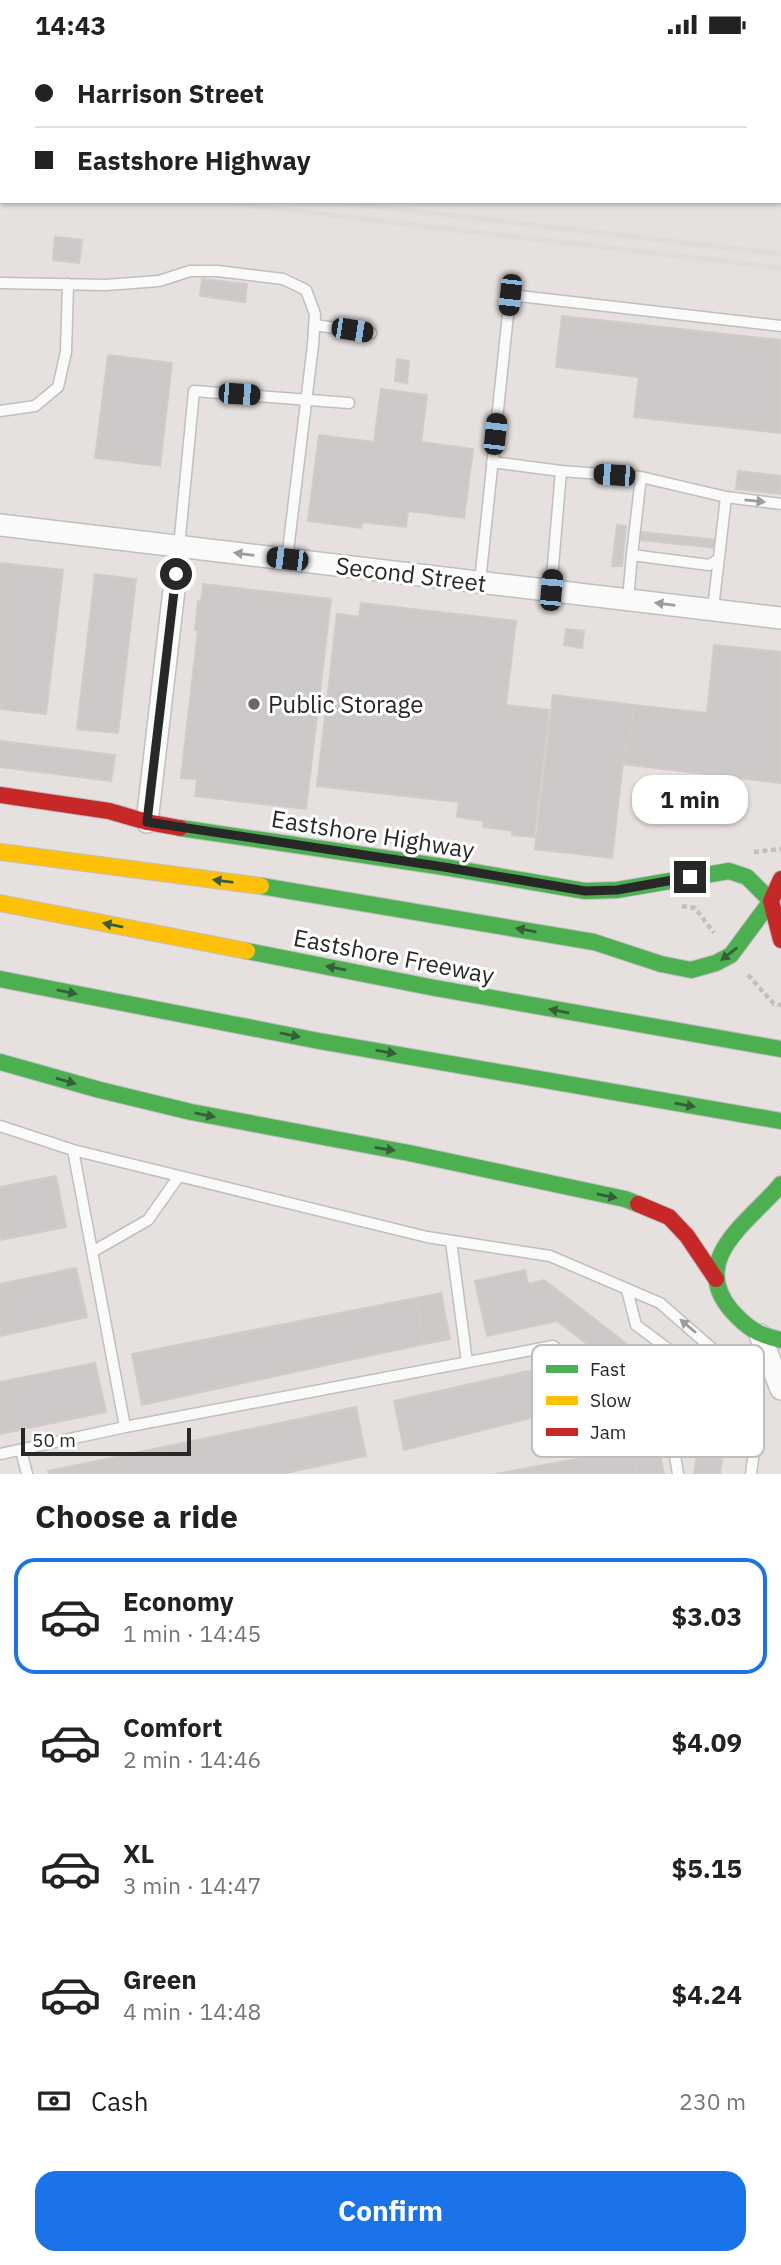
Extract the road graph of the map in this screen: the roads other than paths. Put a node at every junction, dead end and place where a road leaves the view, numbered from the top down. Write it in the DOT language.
graph roads {
  1 [pos="0,283"];
  2 [pos="68,284"];
  3 [pos="314,325"];
  4 [pos="781,326"];
  5 [pos="370,333"];
  6 [pos="307,399"];
  7 [pos="349,403"];
  8 [pos="0,411"];
  9 [pos="492,462"];
  10 [pos="561,471"];
  11 [pos="641,477"];
  12 [pos="726,498"];
  13 [pos="781,503"];
  14 [pos="0,525"];
  15 [pos="179,547"];
  16 [pos="632,555"];
  17 [pos="287,559"];
  18 [pos="719,559"];
  19 [pos="480,582"];
  20 [pos="551,590"];
  21 [pos="628,599"];
  22 [pos="713,609"];
  23 [pos="781,618"];
  24 [pos="0,795"];
  25 [pos="147,822"];
  26 [pos="0,852"];
  27 [pos="781,879"];
  28 [pos="771,901"];
  29 [pos="0,903"];
  30 [pos="781,940"];
  31 [pos="0,979"];
  32 [pos="781,1049"];
  33 [pos="0,1062"];
  34 [pos="781,1121"];
  35 [pos="0,1126"];
  36 [pos="73,1150"];
  37 [pos="179,1175"];
  38 [pos="781,1184"];
  39 [pos="775,1200"];
  40 [pos="451,1241"];
  41 [pos="92,1252"];
  42 [pos="716,1279"];
  43 [pos="627,1290"];
  44 [pos="760,1335"];
  45 [pos="781,1340"];
  46 [pos="662,1345"];
  47 [pos="710,1345"];
  48 [pos="764,1345"];
  49 [pos="764,1345"];
  50 [pos="532,1350"];
  51 [pos="467,1362"];
  52 [pos="781,1389"];
  53 [pos="125,1427"];
  54 [pos="21,1450"];
  55 [pos="0,1454"];
  56 [pos="27,1474"];
  1 -- 2 [label="lane"];
  2 -- 3 [label="lane"];
  2 -- 8 [label="lane"];
  3 -- 5 [label="lane"];
  3 -- 6 [label="lane"];
  4 -- 9 [label="lane"];
  6 -- 7 [label="lane"];
  6 -- 15 [label="lane"];
  6 -- 17 [label="lane"];
  9 -- 10 [label="lane"];
  9 -- 19 [label="lane"];
  10 -- 11 [label="lane"];
  10 -- 20 [label="lane"];
  11 -- 12 [label="lane"];
  11 -- 16 [label="lane"];
  12 -- 13 [label="lane, one-way"];
  12 -- 18 [label="lane"];
  14 -- 15 [label="street, Second Street"];
  17 -- 15 [label="street, Second Street, one-way"];
  15 -- 25 [label="street"];
  16 -- 18 [label="lane"];
  16 -- 21 [label="lane"];
  17 -- 19 [label="street, Second Street"];
  18 -- 22 [label="lane"];
  19 -- 20 [label="street, Second Street"];
  20 -- 21 [label="street, Second Street"];
  22 -- 21 [label="street, Second Street, one-way"];
  22 -- 23 [label="street, Second Street"];
  24 -- 25 [label="main road, Eastshore Highway"];
  25 -- 28 [label="main road, Eastshore Highway"];
  28 -- 26 [label="main road, one-way"];
  27 -- 28 [label="main road"];
  28 -- 30 [label="main road"];
  32 -- 29 [label="main road, Eastshore Freeway, one-way"];
  31 -- 34 [label="main road, one-way"];
  33 -- 42 [label="main road, one-way"];
  35 -- 36 [label="lane"];
  36 -- 37 [label="lane"];
  36 -- 41 [label="lane"];
  37 -- 40 [label="lane"];
  37 -- 41 [label="lane"];
  38 -- 39 [label="main road"];
  39 -- 42 [label="main road"];
  40 -- 43 [label="lane"];
  40 -- 51 [label="lane"];
  41 -- 53 [label="lane"];
  42 -- 44 [label="main road"];
  43 -- 46 [label="lane"];
  47 -- 43 [label="lane, one-way"];
  44 -- 45 [label="main road"];
  44 -- 48 [label="street"];
  49 -- 52 [label="street"];
  50 -- 51 [label="lane"];
  51 -- 53 [label="lane"];
  53 -- 54 [label="lane"];
  54 -- 55 [label="lane"];
  54 -- 56 [label="lane"];
}
